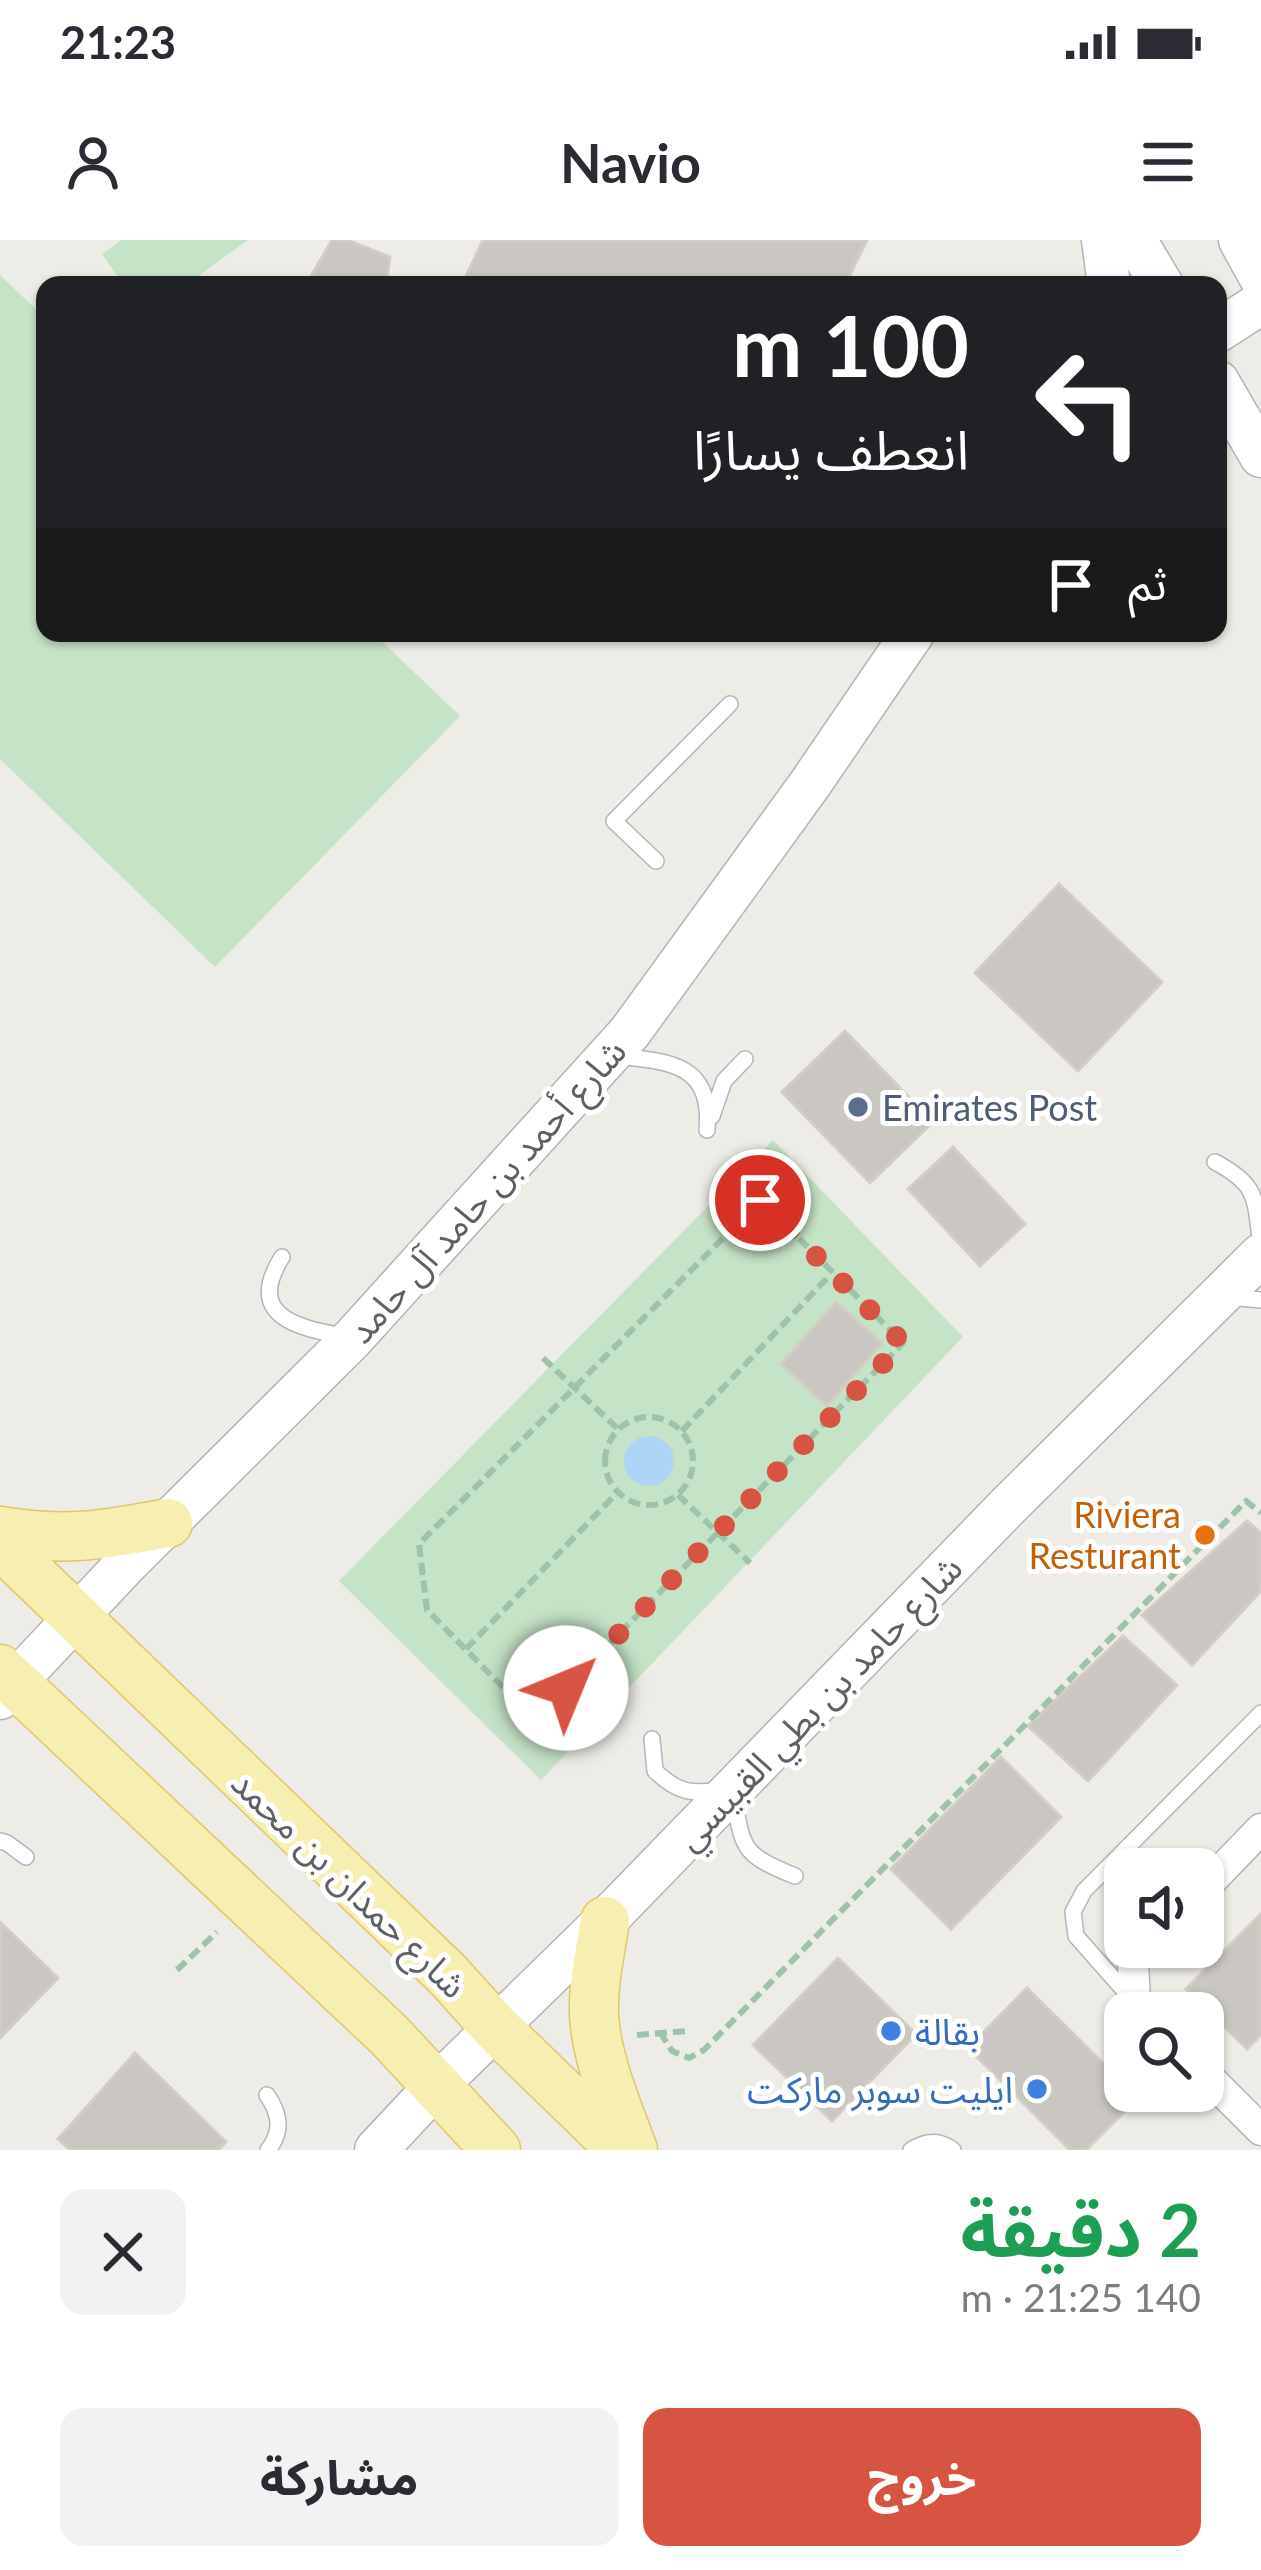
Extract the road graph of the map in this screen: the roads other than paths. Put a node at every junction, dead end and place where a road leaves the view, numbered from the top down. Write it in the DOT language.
graph roads {
  1 [pos="1103,240"];
  2 [pos="1135,240"];
  3 [pos="1240,240"];
  4 [pos="1108,276"];
  5 [pos="1157,276"];
  6 [pos="1261,278"];
  7 [pos="1261,303"];
  8 [pos="1227,325"];
  9 [pos="1227,397"];
  10 [pos="1261,456"];
  11 [pos="907,642"];
  12 [pos="730,704"];
  13 [pos="656,861"];
  14 [pos="610,1055"];
  15 [pos="746,1059"];
  16 [pos="1215,1162"];
  17 [pos="1261,1245"];
  18 [pos="1261,1256"];
  19 [pos="282,1258"];
  20 [pos="1240,1298"];
  21 [pos="353,1338"];
  22 [pos="168,1522"];
  23 [pos="0,1531"];
  24 [pos="0,1544"];
  25 [pos="75,1618"];
  26 [pos="5,1683"];
  27 [pos="1261,1713"];
  28 [pos="652,1739"];
  29 [pos="732,1790"];
  30 [pos="1261,1829"];
  31 [pos="0,1841"];
  32 [pos="26,1856"];
  33 [pos="1224,1867"];
  34 [pos="796,1876"];
  35 [pos="605,1922"];
  36 [pos="1126,1992"];
  37 [pos="496,2028"];
  38 [pos="436,2086"];
  39 [pos="1224,2093"];
  40 [pos="267,2095"];
  41 [pos="1261,2131"];
  42 [pos="268,2150"];
  43 [pos="376,2150"];
  44 [pos="496,2150"];
  45 [pos="622,2150"];
  46 [pos="632,2150"];
  47 [pos="911,2150"];
  48 [pos="953,2150"];
  1 -- 4 [label="main road"];
  2 -- 5 [label="main road"];
  3 -- 6 [label="main road"];
  7 -- 8 [label="main road"];
  9 -- 10 [label="main road"];
  11 -- 14 [label="main road, شارع أحمد بن حامد آل حامد"];
  12 -- 13 [label="lane"];
  14 -- 15 [label="lane"];
  14 -- 21 [label="main road, شارع أحمد بن حامد آل حامد"];
  16 -- 17 [label="lane"];
  18 -- 20 [label="main road, شارع حامد بن بطي القبيسي"];
  19 -- 21 [label="lane"];
  20 -- 29 [label="main road, شارع حامد بن بطي القبيسي"];
  21 -- 22 [label="main road, شارع أحمد بن حامد آل حامد"];
  22 -- 23 [label="main road"];
  22 -- 25 [label="main road, شارع أحمد بن حامد آل حامد"];
  24 -- 25 [label="main road, شارع حمدان بن محمد"];
  25 -- 26 [label="main road, شارع أحمد بن حامد آل حامد"];
  25 -- 37 [label="main road, شارع حمدان بن محمد"];
  26 -- 38 [label="main road"];
  27 -- 36 [label="lane"];
  28 -- 29 [label="lane"];
  29 -- 34 [label="lane"];
  29 -- 35 [label="main road, شارع حامد بن بطي القبيسي"];
  30 -- 33 [label="street"];
  31 -- 32 [label="lane"];
  35 -- 37 [label="main road, شارع حامد بن بطي القبيسي"];
  35 -- 46 [label="main road"];
  37 -- 38 [label="main road, شارع حامد بن بطي القبيسي"];
  37 -- 45 [label="main road, شارع حمدان بن محمد"];
  38 -- 43 [label="main road, شارع حامد بن بطي القبيسي"];
  38 -- 44 [label="main road"];
  39 -- 41 [label="street"];
  40 -- 42 [label="lane"];
  47 -- 48 [label="lane"];
}
